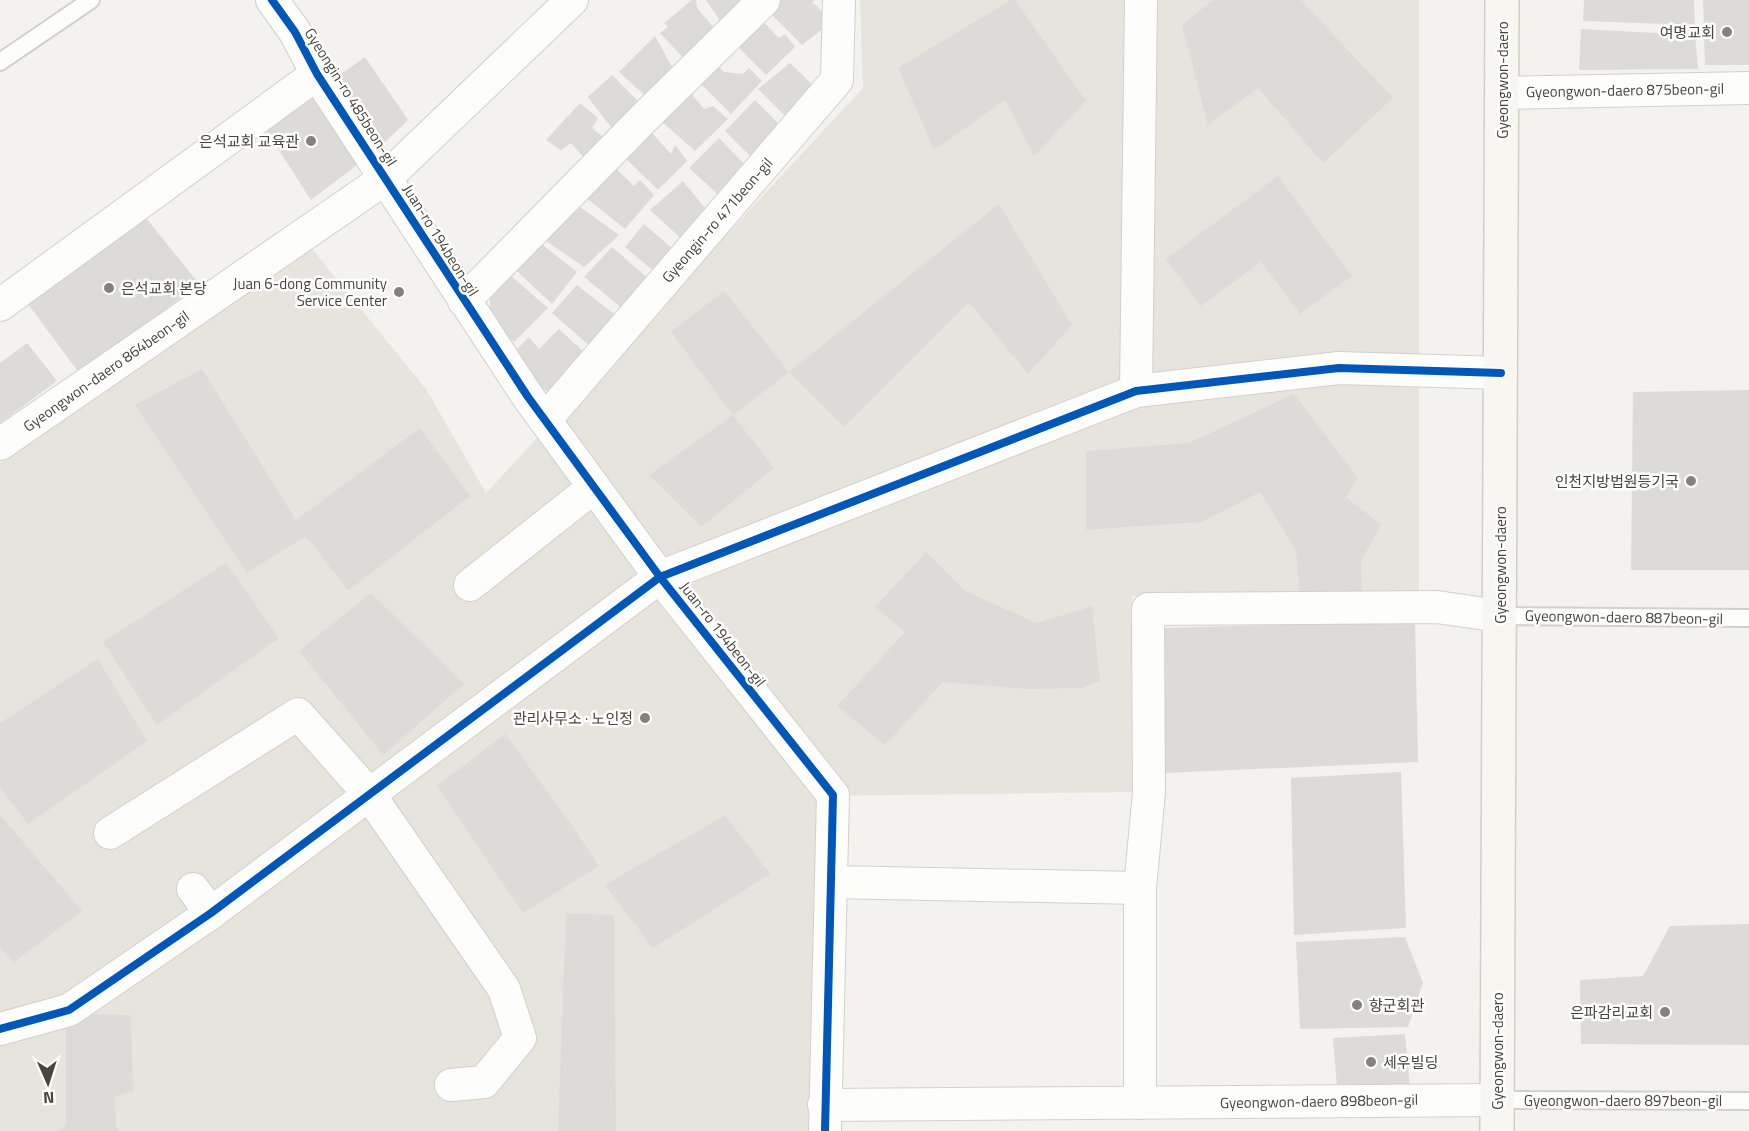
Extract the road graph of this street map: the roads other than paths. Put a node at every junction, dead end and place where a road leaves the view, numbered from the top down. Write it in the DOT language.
graph roads {
  1 [pos="91,0"];
  2 [pos="272,0"];
  3 [pos="572,0"];
  4 [pos="764,0"];
  5 [pos="839,0"];
  6 [pos="1141,0"];
  7 [pos="1502,0"];
  8 [pos="0,62"];
  9 [pos="317,74"];
  10 [pos="1749,88"];
  11 [pos="1502,93"];
  12 [pos="386,178"];
  13 [pos="464,301"];
  14 [pos="0,305"];
  15 [pos="1500,373"];
  16 [pos="1136,391"];
  17 [pos="545,420"];
  18 [pos="0,444"];
  19 [pos="594,487"];
  20 [pos="660,577"];
  21 [pos="470,585"];
  22 [pos="1499,616"];
  23 [pos="1749,618"];
  24 [pos="369,794"];
  25 [pos="110,833"];
  26 [pos="831,882"];
  27 [pos="1140,888"];
  28 [pos="0,1029"];
  29 [pos="451,1085"];
  30 [pos="1749,1101"];
  31 [pos="1140,1103"];
  32 [pos="1497,1115"];
  33 [pos="824,1118"];
  1 -- 8 [label="lane"];
  2 -- 9 [label="street, Gyeongin-ro 485beon-gil"];
  3 -- 12 [label="street, Gyeongwon-daero 864beon-gil"];
  4 -- 13 [label="street"];
  5 -- 17 [label="street, Gyeongin-ro 471beon-gil"];
  6 -- 16 [label="street"];
  7 -- 11 [label="main road, Gyeongwon-daero"];
  9 -- 12 [label="street, Gyeongin-ro 485beon-gil"];
  9 -- 14 [label="street"];
  10 -- 11 [label="street, Gyeongwon-daero 875beon-gil"];
  11 -- 15 [label="main road, Gyeongwon-daero"];
  12 -- 13 [label="street, Juan-ro 194beon-gil"];
  12 -- 18 [label="street, Gyeongwon-daero 864beon-gil"];
  13 -- 17 [label="street, Juan-ro 194beon-gil"];
  15 -- 16 [label="street"];
  15 -- 22 [label="main road, Gyeongwon-daero"];
  16 -- 20 [label="street"];
  17 -- 19 [label="street, Juan-ro 194beon-gil"];
  19 -- 20 [label="street, Juan-ro 194beon-gil"];
  19 -- 21 [label="street"];
  20 -- 24 [label="street"];
  20 -- 26 [label="street, Juan-ro 194beon-gil"];
  22 -- 23 [label="lane, Gyeongwon-daero 887beon-gil"];
  22 -- 27 [label="street"];
  22 -- 32 [label="main road, Gyeongwon-daero"];
  24 -- 25 [label="street"];
  24 -- 28 [label="street"];
  24 -- 29 [label="street"];
  26 -- 27 [label="street"];
  26 -- 33 [label="street, Juan-ro 194beon-gil"];
  27 -- 31 [label="street"];
  30 -- 32 [label="lane, Gyeongwon-daero 897beon-gil"];
  31 -- 32 [label="street, Gyeongwon-daero 898beon-gil"];
  31 -- 33 [label="street, Gyeongwon-daero 898beon-gil"];
}
